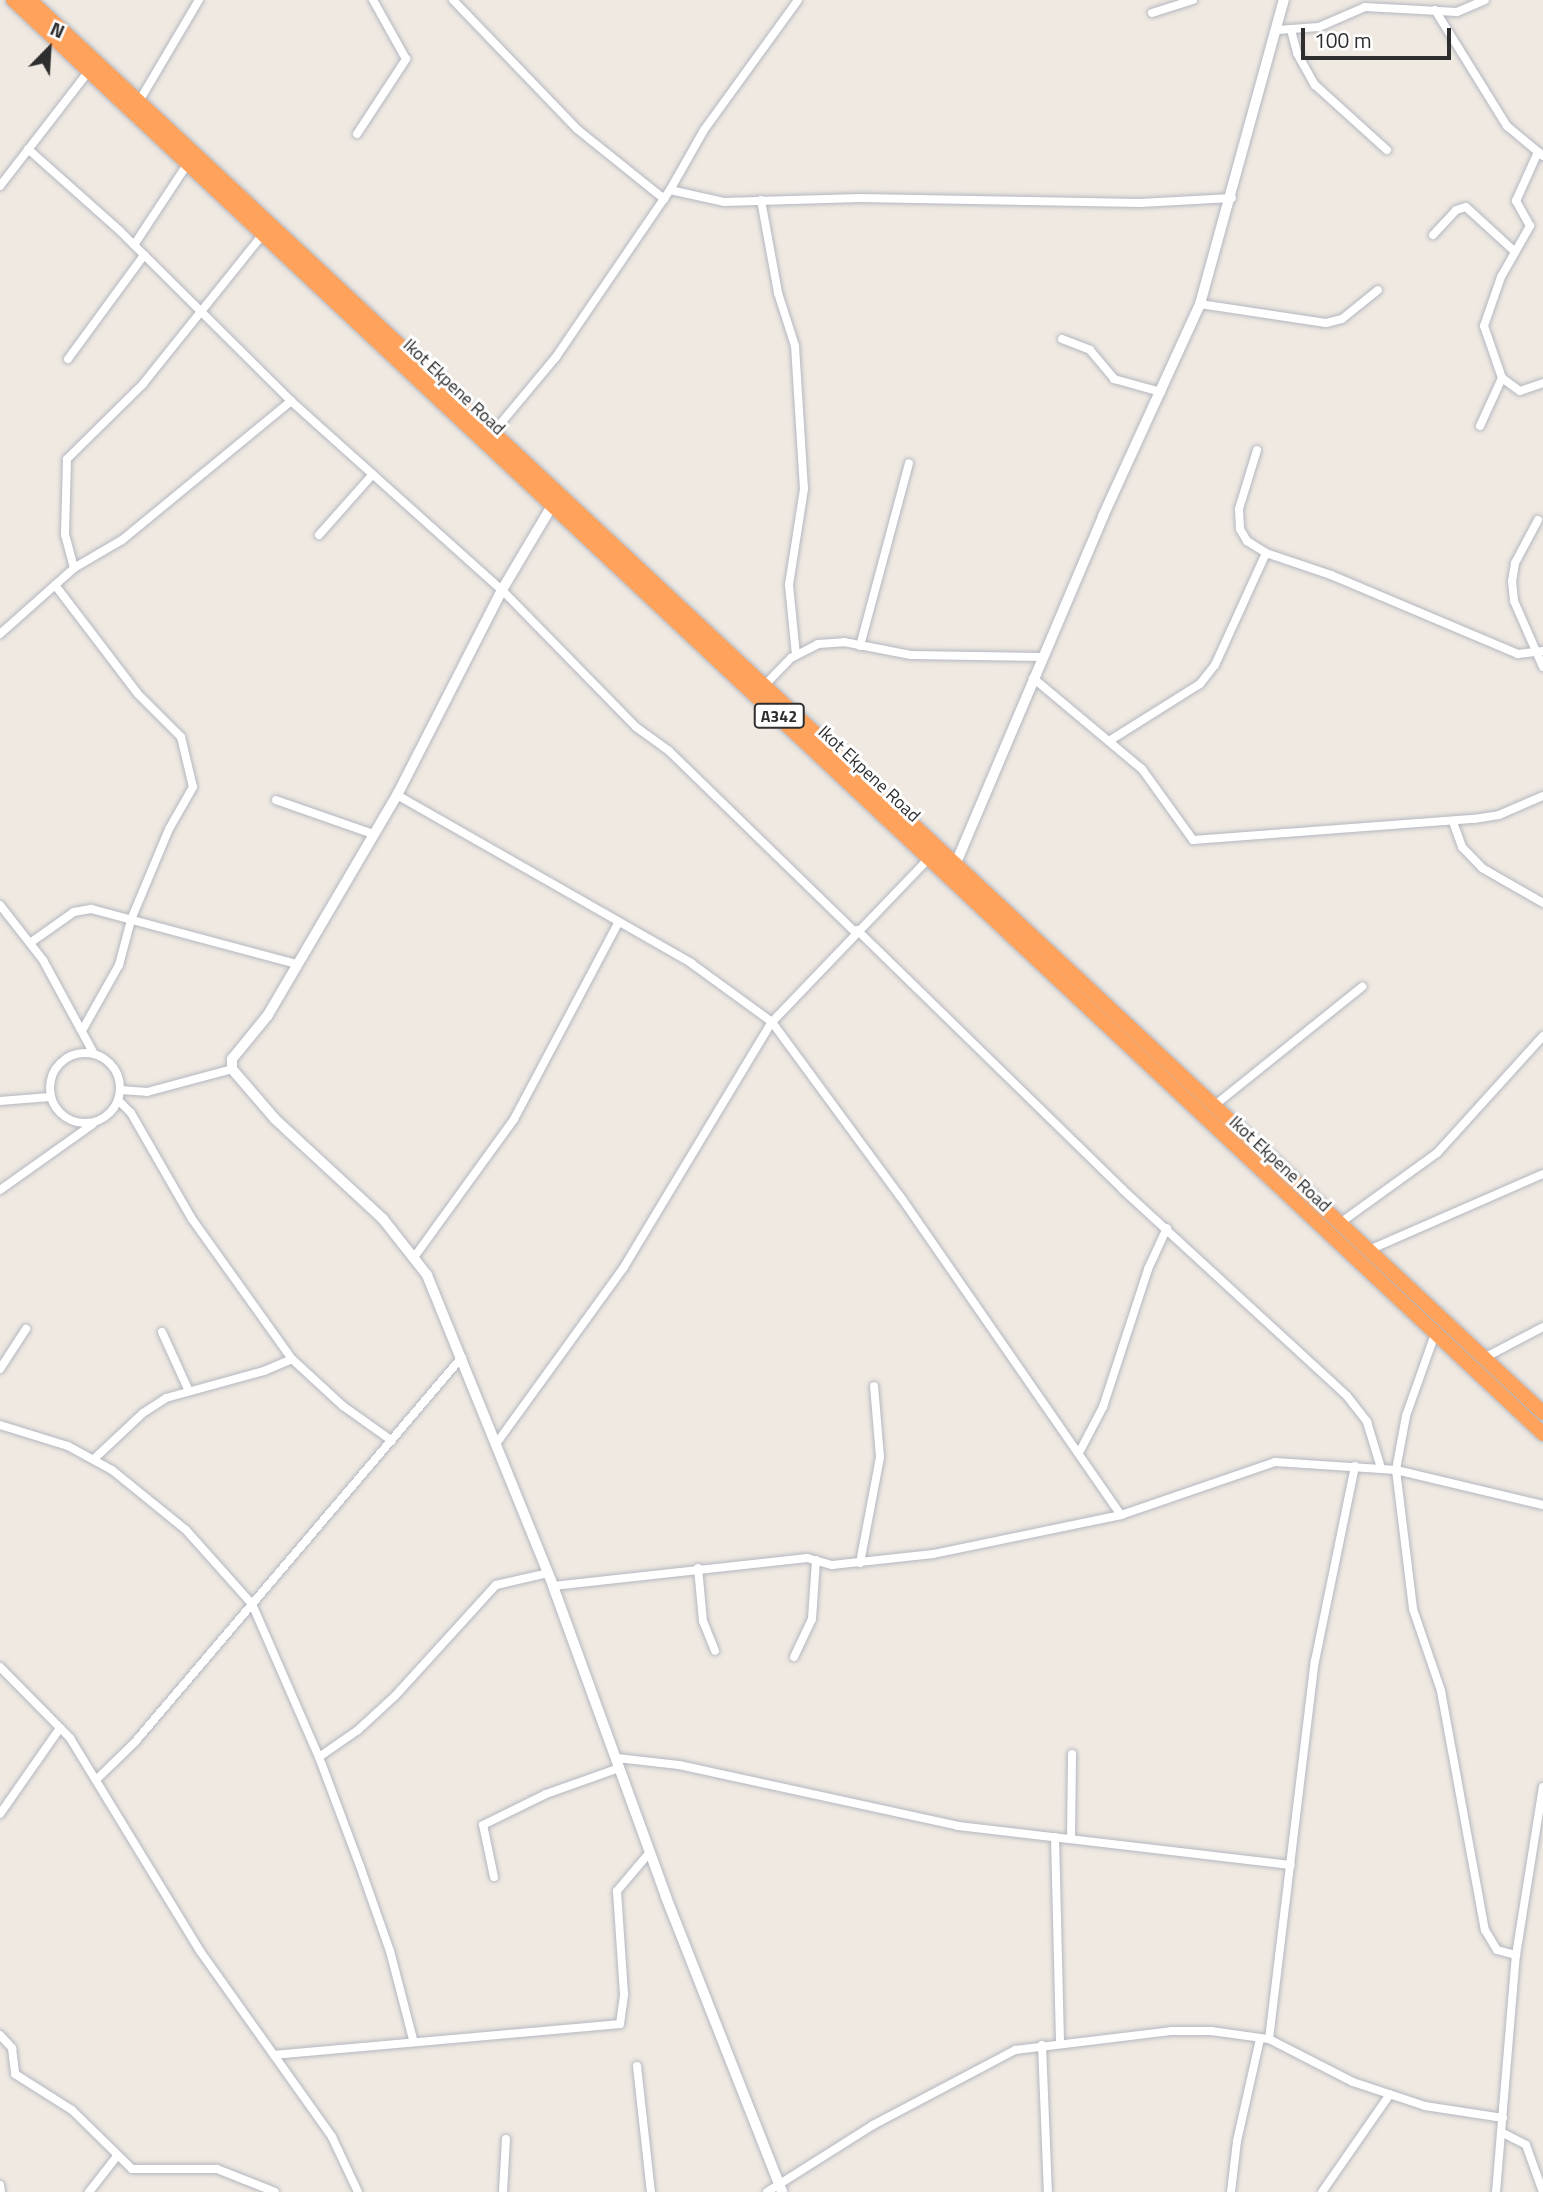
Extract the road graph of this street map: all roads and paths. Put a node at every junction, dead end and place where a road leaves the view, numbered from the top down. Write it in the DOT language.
graph roads {
  1 [pos="13,0"];
  2 [pos="30,0"];
  3 [pos="199,0"];
  4 [pos="373,0"];
  5 [pos="453,0"];
  6 [pos="798,0"];
  7 [pos="1193,0"];
  8 [pos="1284,0"];
  9 [pos="1485,0"];
  10 [pos="1435,10"];
  11 [pos="1152,13"];
  12 [pos="1277,30"];
  13 [pos="1291,30"];
  14 [pos="89,71"];
  15 [pos="136,106"];
  16 [pos="357,134"];
  17 [pos="28,149"];
  18 [pos="1387,150"];
  19 [pos="1541,154"];
  20 [pos="191,159"];
  21 [pos="0,186"];
  22 [pos="670,190"];
  23 [pos="1232,198"];
  24 [pos="664,199"];
  25 [pos="761,200"];
  26 [pos="263,234"];
  27 [pos="1433,235"];
  28 [pos="134,245"];
  29 [pos="1514,251"];
  30 [pos="144,255"];
  31 [pos="1378,289"];
  32 [pos="1200,304"];
  33 [pos="202,314"];
  34 [pos="1062,339"];
  35 [pos="68,359"];
  36 [pos="1502,378"];
  37 [pos="1543,383"];
  38 [pos="1161,392"];
  39 [pos="291,401"];
  40 [pos="1480,426"];
  41 [pos="488,438"];
  42 [pos="1257,450"];
  43 [pos="909,463"];
  44 [pos="373,474"];
  45 [pos="553,504"];
  46 [pos="1538,520"];
  47 [pos="319,535"];
  48 [pos="1266,553"];
  49 [pos="74,568"];
  50 [pos="55,585"];
  51 [pos="502,590"];
  52 [pos="0,634"];
  53 [pos="860,646"];
  54 [pos="1539,652"];
  55 [pos="796,655"];
  56 [pos="1042,657"];
  57 [pos="1543,667"];
  58 [pos="1033,678"];
  59 [pos="759,690"];
  60 [pos="1109,741"];
  61 [pos="397,795"];
  62 [pos="1543,796"];
  63 [pos="276,800"];
  64 [pos="1453,821"];
  65 [pos="373,834"];
  66 [pos="930,857"];
  67 [pos="956,863"];
  68 [pos="1543,903"];
  69 [pos="0,905"];
  70 [pos="4,916"];
  71 [pos="131,920"];
  72 [pos="618,923"];
  73 [pos="856,931"];
  74 [pos="30,943"];
  75 [pos="296,964"];
  76 [pos="1362,987"];
  77 [pos="772,1022"];
  78 [pos="83,1029"];
  79 [pos="1543,1036"];
  80 [pos="94,1054"];
  81 [pos="232,1069"];
  82 [pos="120,1090"];
  83 [pos="50,1097"];
  84 [pos="118,1100"];
  85 [pos="0,1101"];
  86 [pos="1215,1105"];
  87 [pos="93,1124"];
  88 [pos="1543,1174"];
  89 [pos="0,1190"];
  90 [pos="1340,1223"];
  91 [pos="1167,1228"];
  92 [pos="1369,1250"];
  93 [pos="415,1256"];
  94 [pos="1543,1327"];
  95 [pos="26,1329"];
  96 [pos="162,1332"];
  97 [pos="1435,1334"];
  98 [pos="462,1357"];
  99 [pos="1484,1358"];
  100 [pos="292,1359"];
  101 [pos="0,1369"];
  102 [pos="874,1386"];
  103 [pos="188,1389"];
  104 [pos="1543,1413"];
  105 [pos="0,1425"];
  106 [pos="1543,1434"];
  107 [pos="392,1441"];
  108 [pos="496,1444"];
  109 [pos="1080,1451"];
  110 [pos="94,1459"];
  111 [pos="1355,1466"];
  112 [pos="1381,1468"];
  113 [pos="1396,1470"];
  114 [pos="1543,1505"];
  115 [pos="1121,1514"];
  116 [pos="816,1560"];
  117 [pos="860,1563"];
  118 [pos="698,1568"];
  119 [pos="548,1573"];
  120 [pos="553,1586"];
  121 [pos="252,1604"];
  122 [pos="715,1651"];
  123 [pos="794,1657"];
  124 [pos="0,1667"];
  125 [pos="60,1728"];
  126 [pos="1072,1755"];
  127 [pos="319,1757"];
  128 [pos="618,1763"];
  129 [pos="97,1779"];
  130 [pos="1543,1787"];
  131 [pos="0,1814"];
  132 [pos="1055,1837"];
  133 [pos="1071,1839"];
  134 [pos="650,1852"];
  135 [pos="1291,1865"];
  136 [pos="494,1877"];
  137 [pos="1516,1955"];
  138 [pos="0,2035"];
  139 [pos="413,2039"];
  140 [pos="1264,2039"];
  141 [pos="1060,2043"];
  142 [pos="1042,2045"];
  143 [pos="274,2054"];
  144 [pos="637,2067"];
  145 [pos="1390,2094"];
  146 [pos="1503,2118"];
  147 [pos="1501,2132"];
  148 [pos="506,2139"];
  149 [pos="117,2156"];
  150 [pos="0,2185"];
  151 [pos="781,2189"];
  152 [pos="1,2192"];
  153 [pos="89,2192"];
  154 [pos="275,2192"];
  155 [pos="358,2192"];
  156 [pos="503,2192"];
  157 [pos="651,2192"];
  158 [pos="767,2192"];
  159 [pos="1048,2192"];
  160 [pos="1231,2192"];
  161 [pos="1322,2192"];
  162 [pos="1496,2192"];
  163 [pos="1543,2192"];
  1 -- 14 [label="highway, Ikot Ekpene Road / A342"];
  2 -- 15 [label="highway, Ikot Ekpene Road / A342"];
  3 -- 15 [label="street"];
  4 -- 16 [label="street"];
  5 -- 24 [label="street"];
  6 -- 22 [label="street"];
  7 -- 11 [label="street"];
  8 -- 12 [label="street"];
  9 -- 10 [label="street"];
  10 -- 13 [label="street"];
  10 -- 19 [label="street"];
  12 -- 13 [label="street"];
  12 -- 23 [label="street"];
  13 -- 18 [label="street"];
  14 -- 15 [label="highway, Ikot Ekpene Road / A342"];
  14 -- 17 [label="street"];
  15 -- 20 [label="highway, Ikot Ekpene Road / A342"];
  17 -- 21 [label="street"];
  17 -- 28 [label="street"];
  19 -- 29 [label="street"];
  20 -- 26 [label="highway, Ikot Ekpene Road / A342"];
  20 -- 28 [label="street"];
  20 -- 41 [label="highway, Ikot Ekpene Road / A342"];
  22 -- 24 [label="street"];
  22 -- 25 [label="street"];
  23 -- 25 [label="street"];
  23 -- 32 [label="street"];
  24 -- 41 [label="street"];
  25 -- 55 [label="street"];
  26 -- 33 [label="street"];
  26 -- 41 [label="highway, Ikot Ekpene Road / A342"];
  27 -- 29 [label="street"];
  28 -- 30 [label="street"];
  29 -- 36 [label="street"];
  30 -- 33 [label="street"];
  30 -- 35 [label="street"];
  31 -- 32 [label="street"];
  32 -- 38 [label="street"];
  33 -- 39 [label="street"];
  33 -- 49 [label="street"];
  34 -- 38 [label="street"];
  36 -- 37 [label="street"];
  36 -- 40 [label="street"];
  38 -- 56 [label="street"];
  39 -- 44 [label="street"];
  39 -- 49 [label="street"];
  41 -- 45 [label="highway, Ikot Ekpene Road / A342"];
  41 -- 59 [label="highway, Ikot Ekpene Road / A342"];
  42 -- 48 [label="street"];
  43 -- 53 [label="street"];
  44 -- 47 [label="street"];
  44 -- 51 [label="street"];
  45 -- 51 [label="street"];
  45 -- 59 [label="highway, Ikot Ekpene Road / A342"];
  46 -- 54 [label="street"];
  48 -- 54 [label="street"];
  48 -- 60 [label="street"];
  49 -- 50 [label="street"];
  50 -- 52 [label="street"];
  50 -- 71 [label="street"];
  51 -- 61 [label="street"];
  51 -- 73 [label="street"];
  53 -- 55 [label="street"];
  53 -- 56 [label="street"];
  54 -- 57 [label="street"];
  55 -- 59 [label="street"];
  56 -- 58 [label="street"];
  58 -- 60 [label="street"];
  58 -- 67 [label="street"];
  59 -- 66 [label="highway, Ikot Ekpene Road / A342"];
  59 -- 67 [label="highway, Ikot Ekpene Road / A342"];
  60 -- 64 [label="street"];
  61 -- 65 [label="street"];
  61 -- 72 [label="street"];
  62 -- 64 [label="street"];
  63 -- 65 [label="street"];
  64 -- 68 [label="street"];
  65 -- 75 [label="street"];
  66 -- 73 [label="street"];
  66 -- 97 [label="highway, Ikot Ekpene Road / A342"];
  67 -- 86 [label="highway, Ikot Ekpene Road / A342"];
  69 -- 70 [label="street"];
  70 -- 74 [label="street"];
  71 -- 74 [label="street"];
  71 -- 75 [label="street"];
  71 -- 78 [label="street"];
  72 -- 77 [label="street"];
  72 -- 93 [label="street"];
  73 -- 77 [label="street"];
  73 -- 91 [label="street"];
  74 -- 78 [label="street"];
  75 -- 81 [label="street"];
  76 -- 86 [label="street"];
  77 -- 108 [label="street"];
  77 -- 109 [label="street"];
  78 -- 80 [label="street"];
  79 -- 90 [label="street"];
  80 -- 82 [label="street"];
  80 -- 83 [label="street"];
  81 -- 82 [label="street"];
  81 -- 93 [label="street"];
  82 -- 84 [label="street"];
  83 -- 85 [label="street"];
  83 -- 87 [label="street"];
  84 -- 87 [label="street"];
  84 -- 100 [label="street"];
  86 -- 90 [label="highway, Ikot Ekpene Road / A342"];
  87 -- 89 [label="street"];
  88 -- 92 [label="street"];
  90 -- 92 [label="highway, Ikot Ekpene Road / A342"];
  91 -- 109 [label="street"];
  91 -- 112 [label="street"];
  92 -- 99 [label="highway, Ikot Ekpene Road / A342"];
  93 -- 98 [label="street"];
  94 -- 99 [label="street"];
  95 -- 101 [label="street"];
  96 -- 103 [label="street"];
  97 -- 106 [label="highway, Ikot Ekpene Road / A342"];
  97 -- 113 [label="street"];
  98 -- 107 [label="street"];
  98 -- 108 [label="street"];
  99 -- 104 [label="highway, Ikot Ekpene Road / A342"];
  100 -- 103 [label="street"];
  100 -- 107 [label="street"];
  102 -- 117 [label="street"];
  103 -- 110 [label="street"];
  105 -- 110 [label="street"];
  107 -- 121 [label="street"];
  108 -- 119 [label="street"];
  109 -- 115 [label="street"];
  110 -- 121 [label="street"];
  111 -- 112 [label="street"];
  111 -- 115 [label="street"];
  111 -- 135 [label="street"];
  112 -- 113 [label="street"];
  113 -- 114 [label="street"];
  113 -- 137 [label="street"];
  115 -- 117 [label="street"];
  116 -- 117 [label="street"];
  116 -- 118 [label="street"];
  116 -- 123 [label="street"];
  118 -- 120 [label="street"];
  118 -- 122 [label="street"];
  119 -- 120 [label="street"];
  119 -- 127 [label="street"];
  120 -- 128 [label="street"];
  121 -- 127 [label="street"];
  121 -- 129 [label="street"];
  124 -- 125 [label="street"];
  125 -- 129 [label="street"];
  125 -- 131 [label="street"];
  126 -- 133 [label="street"];
  127 -- 139 [label="street"];
  128 -- 132 [label="street"];
  128 -- 134 [label="street"];
  128 -- 136 [label="street"];
  129 -- 143 [label="street"];
  130 -- 137 [label="street"];
  132 -- 133 [label="street"];
  132 -- 141 [label="street"];
  133 -- 135 [label="street"];
  134 -- 139 [label="street"];
  134 -- 151 [label="street"];
  135 -- 140 [label="street"];
  137 -- 146 [label="street"];
  138 -- 149 [label="street"];
  139 -- 143 [label="street"];
  140 -- 141 [label="street"];
  140 -- 145 [label="street"];
  140 -- 160 [label="street"];
  141 -- 142 [label="street"];
  142 -- 151 [label="street"];
  142 -- 159 [label="street"];
  143 -- 155 [label="street"];
  144 -- 157 [label="street"];
  145 -- 146 [label="street"];
  145 -- 161 [label="street"];
  146 -- 147 [label="street"];
  147 -- 162 [label="street"];
  147 -- 163 [label="street"];
  148 -- 156 [label="street"];
  149 -- 153 [label="street"];
  149 -- 154 [label="street"];
  150 -- 152 [label="street"];
  151 -- 158 [label="street"];
}
